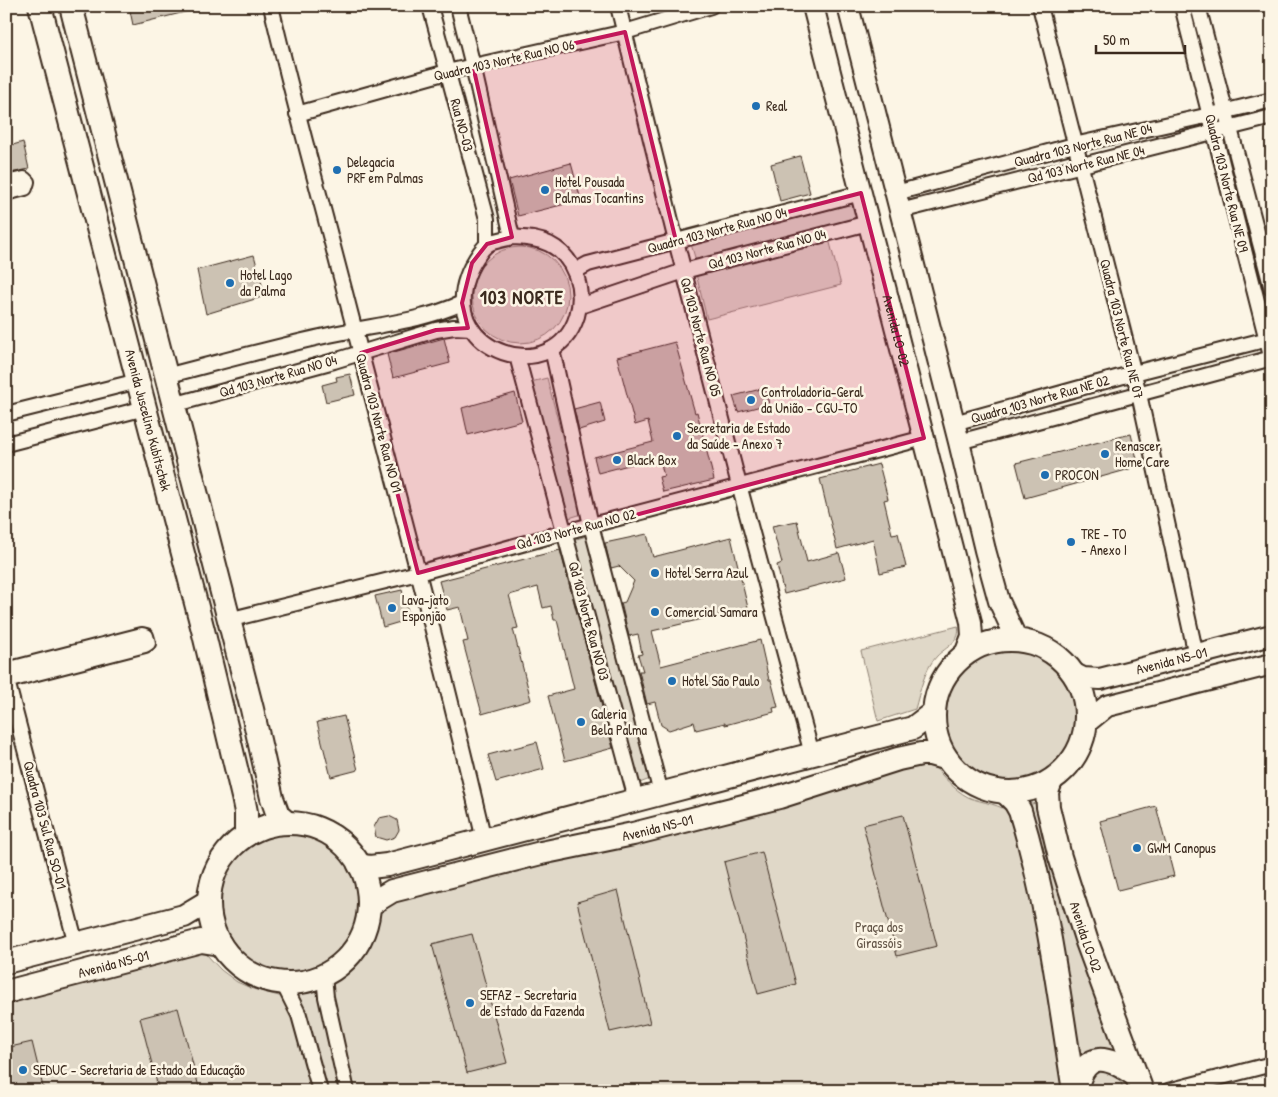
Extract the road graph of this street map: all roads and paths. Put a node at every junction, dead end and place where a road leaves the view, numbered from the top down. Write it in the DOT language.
graph roads {
  1 [pos="40,6"];
  2 [pos="71,6"];
  3 [pos="270,6"];
  4 [pos="430,6"];
  5 [pos="458,6"];
  6 [pos="618,6"];
  7 [pos="711,6"];
  8 [pos="813,6"];
  9 [pos="848,6"];
  10 [pos="1040,6"];
  11 [pos="1182,6"];
  12 [pos="1198,6"];
  13 [pos="625,32"];
  14 [pos="473,66"];
  15 [pos="448,72"];
  16 [pos="1272,100"];
  17 [pos="1225,111"];
  18 [pos="297,114"];
  19 [pos="1210,115"];
  20 [pos="1272,117"];
  21 [pos="1229,128"];
  22 [pos="1214,132"];
  23 [pos="1074,145"];
  24 [pos="1081,166"];
  25 [pos="6,183"];
  26 [pos="6,193"];
  27 [pos="861,193"];
  28 [pos="898,202"];
  29 [pos="868,222"];
  30 [pos="512,237"];
  31 [pos="676,241"];
  32 [pos="487,244"];
  33 [pos="575,271"];
  34 [pos="684,271"];
  35 [pos="1272,289"];
  36 [pos="462,303"];
  37 [pos="580,306"];
  38 [pos="470,328"];
  39 [pos="355,330"];
  40 [pos="1269,339"];
  41 [pos="552,349"];
  42 [pos="361,353"];
  43 [pos="517,356"];
  44 [pos="1272,358"];
  45 [pos="1134,373"];
  46 [pos="166,376"];
  47 [pos="138,381"];
  48 [pos="1139,394"];
  49 [pos="173,405"];
  50 [pos="145,408"];
  51 [pos="6,414"];
  52 [pos="957,433"];
  53 [pos="924,438"];
  54 [pos="6,444"];
  55 [pos="739,485"];
  56 [pos="591,525"];
  57 [pos="565,532"];
  58 [pos="418,573"];
  59 [pos="228,620"];
  60 [pos="1272,635"];
  61 [pos="1017,640"];
  62 [pos="965,654"];
  63 [pos="1196,655"];
  64 [pos="1272,664"];
  65 [pos="1073,673"];
  66 [pos="6,677"];
  67 [pos="934,712"];
  68 [pos="1086,723"];
  69 [pos="812,754"];
  70 [pos="947,759"];
  71 [pos="1051,781"];
  72 [pos="661,793"];
  73 [pos="1006,793"];
  74 [pos="636,799"];
  75 [pos="287,823"];
  76 [pos="246,835"];
  77 [pos="484,840"];
  78 [pos="359,865"];
  79 [pos="209,901"];
  80 [pos="369,905"];
  81 [pos="76,944"];
  82 [pos="220,944"];
  83 [pos="6,962"];
  84 [pos="324,976"];
  85 [pos="283,983"];
  86 [pos="6,992"];
  87 [pos="1272,1064"];
  88 [pos="1139,1083"];
  89 [pos="320,1091"];
  90 [pos="347,1091"];
  91 [pos="1075,1091"];
  92 [pos="1168,1091"];
  1 -- 47 [label="main road, Avenida Juscelino Kubitschek"];
  2 -- 46 [label="main road, Avenida Juscelino Kubitschek"];
  3 -- 18 [label="street, Quadra 103 Norte Rua NO 01"];
  4 -- 15 [label="street, Rua NO-03"];
  5 -- 14 [label="street"];
  6 -- 13 [label="street, Qd 103 Norte Rua NO 05"];
  7 -- 13 [label="street, Quadra 103 Norte Rua NO 06"];
  8 -- 27 [label="street, Avenida LO-02"];
  9 -- 28 [label="street"];
  10 -- 23 [label="street, Quadra 103 Norte Rua NE 07"];
  11 -- 19 [label="street, Quadra 103 Norte Rua NE 09"];
  12 -- 17 [label="street, Quadra 103 Norte Rua NE 09"];
  13 -- 14 [label="street, Quadra 103 Norte Rua NO 06"];
  13 -- 31 [label="street, Qd 103 Norte Rua NO 05"];
  14 -- 15 [label="street, Quadra 103 Norte Rua NO 06"];
  14 -- 30 [label="street"];
  15 -- 18 [label="street, Quadra 103 Norte Rua NO 06"];
  15 -- 32 [label="street, Rua NO-03"];
  16 -- 17 [label="street, Quadra 103 Norte Rua NE 04"];
  17 -- 19 [label="street, Quadra 103 Norte Rua NE 04"];
  17 -- 21 [label="street, Quadra 103 Norte Rua NE 09"];
  18 -- 39 [label="street, Quadra 103 Norte Rua NO 01"];
  19 -- 22 [label="street, Quadra 103 Norte Rua NE 09"];
  19 -- 23 [label="street, Quadra 103 Norte Rua NE 04"];
  20 -- 21 [label="street, Qd 103 Norte Rua NE 04"];
  21 -- 22 [label="street, Qd 103 Norte Rua NE 04"];
  21 -- 35 [label="street, Quadra 103 Norte Rua NE 09"];
  22 -- 24 [label="street, Qd 103 Norte Rua NE 04"];
  22 -- 40 [label="street, Quadra 103 Norte Rua NE 09"];
  23 -- 24 [label="street, Quadra 103 Norte Rua NE 07"];
  23 -- 28 [label="street, Quadra 103 Norte Rua NE 04"];
  24 -- 28 [label="street, Qd 103 Norte Rua NE 04"];
  24 -- 45 [label="street, Quadra 103 Norte Rua NE 07"];
  25 -- 26 [label="street"];
  27 -- 29 [label="street, Avenida LO-02"];
  27 -- 31 [label="street, Quadra 103 Norte Rua NO 04"];
  28 -- 52 [label="street"];
  29 -- 34 [label="street, Qd 103 Norte Rua NO 04"];
  29 -- 53 [label="street, Avenida LO-02"];
  30 -- 32 [label="street"];
  30 -- 33 [label="street"];
  31 -- 33 [label="street, Quadra 103 Norte Rua NO 04"];
  31 -- 34 [label="street, Qd 103 Norte Rua NO 05"];
  32 -- 36 [label="street"];
  33 -- 37 [label="street"];
  34 -- 37 [label="street, Qd 103 Norte Rua NO 04"];
  34 -- 55 [label="street, Qd 103 Norte Rua NO 05"];
  36 -- 38 [label="street"];
  36 -- 39 [label="street, Qd 103 Norte Rua NO 04"];
  37 -- 41 [label="street"];
  38 -- 42 [label="street, Qd 103 Norte Rua NO 04"];
  38 -- 43 [label="street"];
  39 -- 42 [label="street, Quadra 103 Norte Rua NO 01"];
  39 -- 46 [label="street, Qd 103 Norte Rua NO 04"];
  40 -- 44 [label="street, Quadra 103 Norte Rua NE 09"];
  40 -- 45 [label="street, Quadra 103 Norte Rua NE 02"];
  41 -- 43 [label="street"];
  41 -- 56 [label="street, Qd 103 Norte Rua NO 03"];
  42 -- 49 [label="street, Qd 103 Norte Rua NO 04"];
  42 -- 58 [label="street, Quadra 103 Norte Rua NO 01"];
  43 -- 57 [label="street, Qd 103 Norte Rua NO 03"];
  44 -- 48 [label="street, Quadra 103 Norte Rua NE 02"];
  45 -- 48 [label="street, Quadra 103 Norte Rua NE 07"];
  45 -- 52 [label="street, Quadra 103 Norte Rua NE 02"];
  46 -- 49 [label="main road, Avenida Juscelino Kubitschek"];
  47 -- 50 [label="main road, Avenida Juscelino Kubitschek"];
  47 -- 51 [label="street"];
  48 -- 52 [label="street, Quadra 103 Norte Rua NE 02"];
  48 -- 63 [label="street, Quadra 103 Norte Rua NE 07"];
  49 -- 59 [label="main road, Avenida Juscelino Kubitschek"];
  50 -- 54 [label="street"];
  50 -- 76 [label="main road, Avenida Juscelino Kubitschek"];
  52 -- 61 [label="street"];
  53 -- 55 [label="street, Qd 103 Norte Rua NO 02"];
  53 -- 62 [label="street, Avenida LO-02"];
  55 -- 56 [label="street, Qd 103 Norte Rua NO 02"];
  55 -- 69 [label="street, Qd 103 Norte Rua NO 05"];
  56 -- 57 [label="street, Qd 103 Norte Rua NO 02"];
  56 -- 72 [label="street, Qd 103 Norte Rua NO 03"];
  57 -- 58 [label="street, Qd 103 Norte Rua NO 02"];
  57 -- 74 [label="street, Qd 103 Norte Rua NO 03"];
  58 -- 59 [label="street, Qd 103 Norte Rua NO 02"];
  58 -- 77 [label="street, Quadra 103 Norte Rua NO 01"];
  59 -- 75 [label="main road, Avenida Juscelino Kubitschek"];
  60 -- 63 [label="street, Avenida NS-01"];
  61 -- 62 [label="main road, Avenida NS-01"];
  61 -- 65 [label="main road, Avenida NS-01"];
  62 -- 67 [label="main road, Avenida NS-01"];
  63 -- 65 [label="street, Avenida NS-01"];
  64 -- 68 [label="street, Avenida NS-01"];
  65 -- 68 [label="main road, Avenida NS-01"];
  66 -- 66 [label="street"];
  66 -- 81 [label="street, Quadra 103 Sul Rua SO-01"];
  67 -- 69 [label="main road"];
  67 -- 70 [label="main road, Avenida NS-01"];
  68 -- 71 [label="main road, Avenida NS-01"];
  69 -- 72 [label="main road"];
  70 -- 73 [label="main road, Avenida NS-01"];
  70 -- 80 [label="main road, Avenida NS-01"];
  71 -- 73 [label="main road, Avenida NS-01"];
  71 -- 88 [label="main road, Avenida LO-02"];
  72 -- 74 [label="main road"];
  73 -- 91 [label="main road"];
  74 -- 77 [label="main road"];
  75 -- 76 [label="main road"];
  75 -- 78 [label="main road"];
  76 -- 79 [label="main road"];
  77 -- 78 [label="main road"];
  78 -- 80 [label="main road"];
  79 -- 81 [label="main road, Avenida NS-01"];
  79 -- 82 [label="main road"];
  80 -- 84 [label="main road"];
  81 -- 83 [label="main road, Avenida NS-01"];
  82 -- 85 [label="main road"];
  82 -- 86 [label="main road, Avenida NS-01"];
  84 -- 85 [label="main road"];
  84 -- 90 [label="street"];
  85 -- 89 [label="street"];
  87 -- 92 [label="street"];
  88 -- 91 [label="main road"];
}
